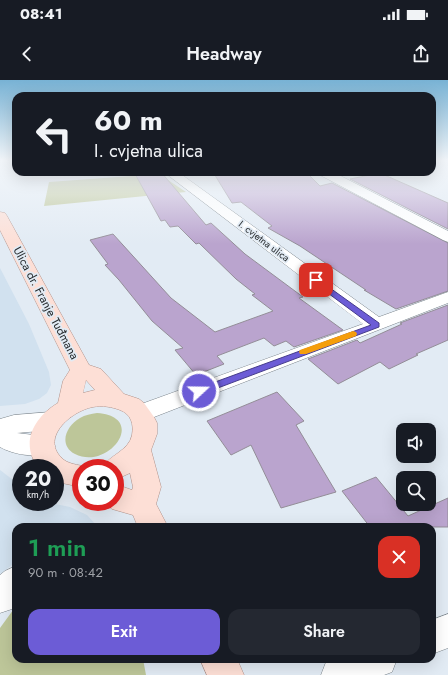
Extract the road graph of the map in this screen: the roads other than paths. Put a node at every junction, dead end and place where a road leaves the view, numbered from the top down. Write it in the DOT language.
graph roads {
  1 [pos="191,188"];
  2 [pos="355,188"];
  3 [pos="0,216"];
  4 [pos="448,236"];
  5 [pos="448,297"];
  6 [pos="376,325"];
  7 [pos="81,370"];
  8 [pos="115,398"];
  9 [pos="60,413"];
  10 [pos="141,414"];
  11 [pos="0,429"];
  12 [pos="0,436"];
  13 [pos="138,450"];
  14 [pos="46,459"];
  15 [pos="50,459"];
  16 [pos="124,463"];
  17 [pos="124,501"];
  18 [pos="148,516"];
  19 [pos="12,586"];
  20 [pos="0,597"];
  21 [pos="448,631"];
  22 [pos="436,636"];
  23 [pos="220,663"];
  24 [pos="369,663"];
  25 [pos="226,675"];
  26 [pos="339,675"];
  1 -- 6 [label="street, I. cvjetna ulica"];
  2 -- 4 [label="street"];
  3 -- 7 [label="main road, Ulica dr. Franje Tuđmana"];
  5 -- 6 [label="street"];
  6 -- 10 [label="street"];
  7 -- 8 [label="main road, Ulica dr. Franje Tuđmana"];
  7 -- 9 [label="main road, Ulica dr. Franje Tuđmana"];
  8 -- 9 [label="main road"];
  8 -- 10 [label="main road"];
  9 -- 11 [label="street"];
  9 -- 15 [label="main road, Ulica dr. Franje Tuđmana"];
  10 -- 13 [label="main road"];
  12 -- 14 [label="street"];
  13 -- 16 [label="main road"];
  13 -- 18 [label="main road"];
  17 -- 18 [label="main road"];
  19 -- 20 [label="street"];
  21 -- 22 [label="street"];
  23 -- 25 [label="main road"];
  24 -- 26 [label="street"];
}
